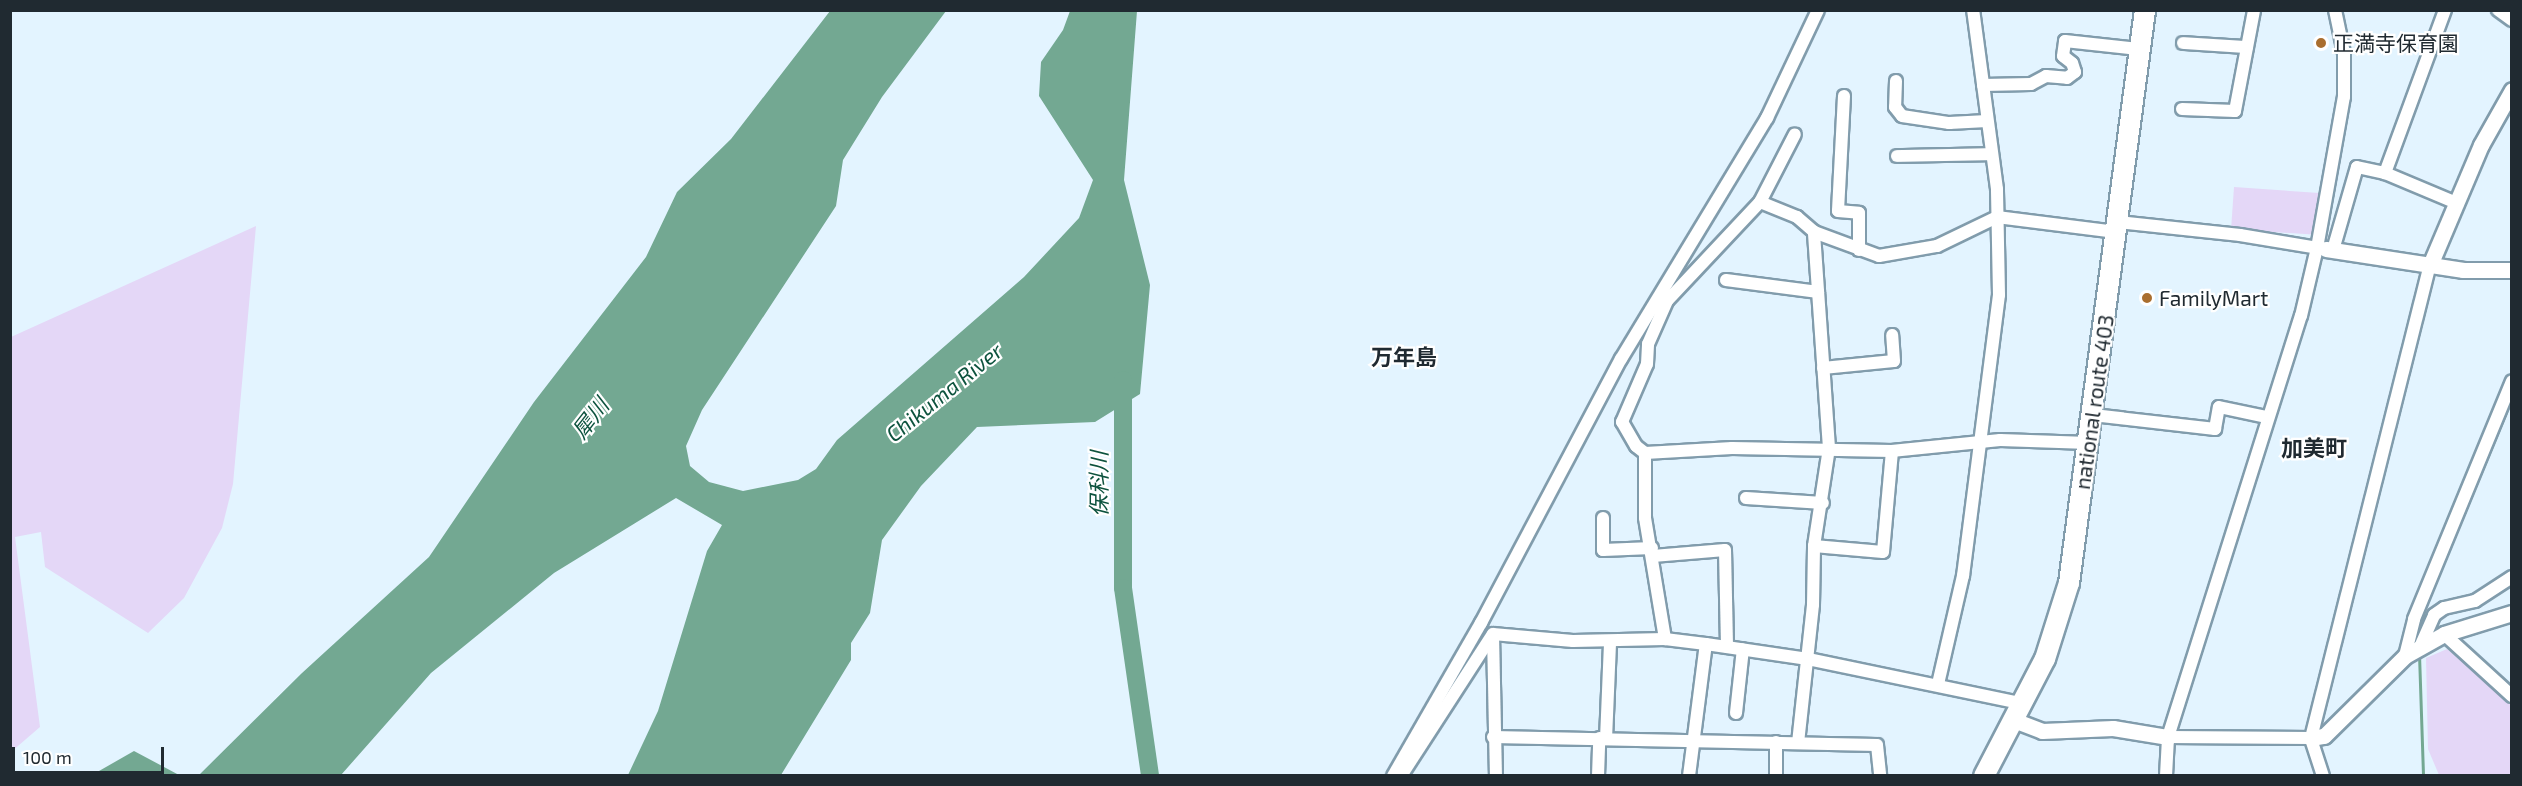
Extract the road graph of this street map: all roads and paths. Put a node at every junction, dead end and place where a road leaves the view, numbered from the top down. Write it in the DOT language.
graph roads {
  1 [pos="1818,10"];
  2 [pos="1973,10"];
  3 [pos="2145,10"];
  4 [pos="2254,10"];
  5 [pos="2335,10"];
  6 [pos="2445,10"];
  7 [pos="2498,11"];
  8 [pos="2511,20"];
  9 [pos="2183,43"];
  10 [pos="2247,47"];
  11 [pos="2139,49"];
  12 [pos="1896,81"];
  13 [pos="1983,85"];
  14 [pos="2511,90"];
  15 [pos="1844,96"];
  16 [pos="2182,109"];
  17 [pos="1987,121"];
  18 [pos="1795,134"];
  19 [pos="1992,154"];
  20 [pos="1897,156"];
  21 [pos="2385,173"];
  22 [pos="1760,202"];
  23 [pos="2454,202"];
  24 [pos="1997,218"];
  25 [pos="2117,227"];
  26 [pos="1814,232"];
  27 [pos="2325,249"];
  28 [pos="1859,250"];
  29 [pos="2430,265"];
  30 [pos="2511,270"];
  31 [pos="1726,280"];
  32 [pos="1818,292"];
  33 [pos="1663,299"];
  34 [pos="1892,335"];
  35 [pos="1823,368"];
  36 [pos="2511,381"];
  37 [pos="2092,416"];
  38 [pos="2267,417"];
  39 [pos="1981,441"];
  40 [pos="2089,443"];
  41 [pos="1829,448"];
  42 [pos="1892,451"];
  43 [pos="1645,453"];
  44 [pos="1746,498"];
  45 [pos="1822,503"];
  46 [pos="1603,518"];
  47 [pos="1814,546"];
  48 [pos="1652,552"];
  49 [pos="2511,577"];
  50 [pos="2511,613"];
  51 [pos="1493,634"];
  52 [pos="2444,634"];
  53 [pos="1665,639"];
  54 [pos="1610,642"];
  55 [pos="1706,644"];
  56 [pos="1727,647"];
  57 [pos="2420,647"];
  58 [pos="1743,649"];
  59 [pos="2405,656"];
  60 [pos="1808,659"];
  61 [pos="1938,684"];
  62 [pos="2511,696"];
  63 [pos="2016,711"];
  64 [pos="1736,713"];
  65 [pos="1493,737"];
  66 [pos="2168,737"];
  67 [pos="2311,738"];
  68 [pos="1602,739"];
  69 [pos="1692,740"];
  70 [pos="1776,742"];
  71 [pos="1798,743"];
  72 [pos="1393,776"];
  73 [pos="1401,776"];
  74 [pos="1496,776"];
  75 [pos="1598,776"];
  76 [pos="1689,776"];
  77 [pos="1776,776"];
  78 [pos="1880,776"];
  79 [pos="1984,776"];
  80 [pos="2166,776"];
  81 [pos="2322,776"];
  1 -- 33 [label="street"];
  2 -- 13 [label="street"];
  3 -- 11 [label="highway, national route 403"];
  4 -- 10 [label="street"];
  5 -- 27 [label="street"];
  6 -- 21 [label="street"];
  7 -- 8 [label="street"];
  9 -- 10 [label="street"];
  10 -- 16 [label="street"];
  11 -- 13 [label="street"];
  11 -- 25 [label="highway, national route 403"];
  12 -- 17 [label="street"];
  13 -- 17 [label="street"];
  14 -- 23 [label="street"];
  15 -- 28 [label="street"];
  17 -- 19 [label="street"];
  18 -- 22 [label="street"];
  19 -- 20 [label="street"];
  19 -- 24 [label="street"];
  21 -- 23 [label="street"];
  21 -- 27 [label="street"];
  22 -- 26 [label="street"];
  22 -- 33 [label="street"];
  23 -- 29 [label="street"];
  24 -- 25 [label="street"];
  24 -- 28 [label="street"];
  24 -- 39 [label="street"];
  25 -- 27 [label="street"];
  25 -- 37 [label="highway, national route 403"];
  26 -- 28 [label="street"];
  26 -- 32 [label="street"];
  27 -- 29 [label="street"];
  27 -- 38 [label="street"];
  29 -- 30 [label="street"];
  29 -- 67 [label="street"];
  31 -- 32 [label="street"];
  32 -- 35 [label="street"];
  33 -- 43 [label="street"];
  33 -- 72 [label="street"];
  34 -- 35 [label="street"];
  35 -- 41 [label="street"];
  36 -- 59 [label="street"];
  37 -- 38 [label="street"];
  37 -- 40 [label="highway, national route 403"];
  38 -- 66 [label="street"];
  39 -- 40 [label="street"];
  39 -- 42 [label="street"];
  39 -- 61 [label="street"];
  40 -- 63 [label="highway, national route 403"];
  41 -- 42 [label="street"];
  41 -- 43 [label="street"];
  41 -- 45 [label="street"];
  42 -- 47 [label="street"];
  43 -- 48 [label="street"];
  44 -- 45 [label="street"];
  45 -- 47 [label="street"];
  46 -- 48 [label="street"];
  47 -- 60 [label="street"];
  48 -- 53 [label="street"];
  48 -- 56 [label="street"];
  49 -- 57 [label="street"];
  50 -- 52 [label="street"];
  51 -- 54 [label="street"];
  51 -- 65 [label="street"];
  51 -- 73 [label="street"];
  52 -- 57 [label="street"];
  52 -- 62 [label="street"];
  53 -- 54 [label="street"];
  53 -- 55 [label="street"];
  54 -- 68 [label="street"];
  55 -- 56 [label="street"];
  55 -- 69 [label="street"];
  56 -- 58 [label="street"];
  57 -- 59 [label="street"];
  58 -- 60 [label="street"];
  58 -- 64 [label="street"];
  59 -- 67 [label="street"];
  60 -- 61 [label="street"];
  60 -- 71 [label="street"];
  61 -- 63 [label="street"];
  63 -- 66 [label="street"];
  63 -- 79 [label="highway, national route 403"];
  65 -- 68 [label="street"];
  65 -- 74 [label="street"];
  66 -- 67 [label="street"];
  66 -- 80 [label="street"];
  67 -- 81 [label="street"];
  68 -- 69 [label="street"];
  68 -- 75 [label="street"];
  69 -- 70 [label="street"];
  69 -- 76 [label="street"];
  70 -- 71 [label="street"];
  70 -- 77 [label="street"];
  71 -- 78 [label="street"];
}
